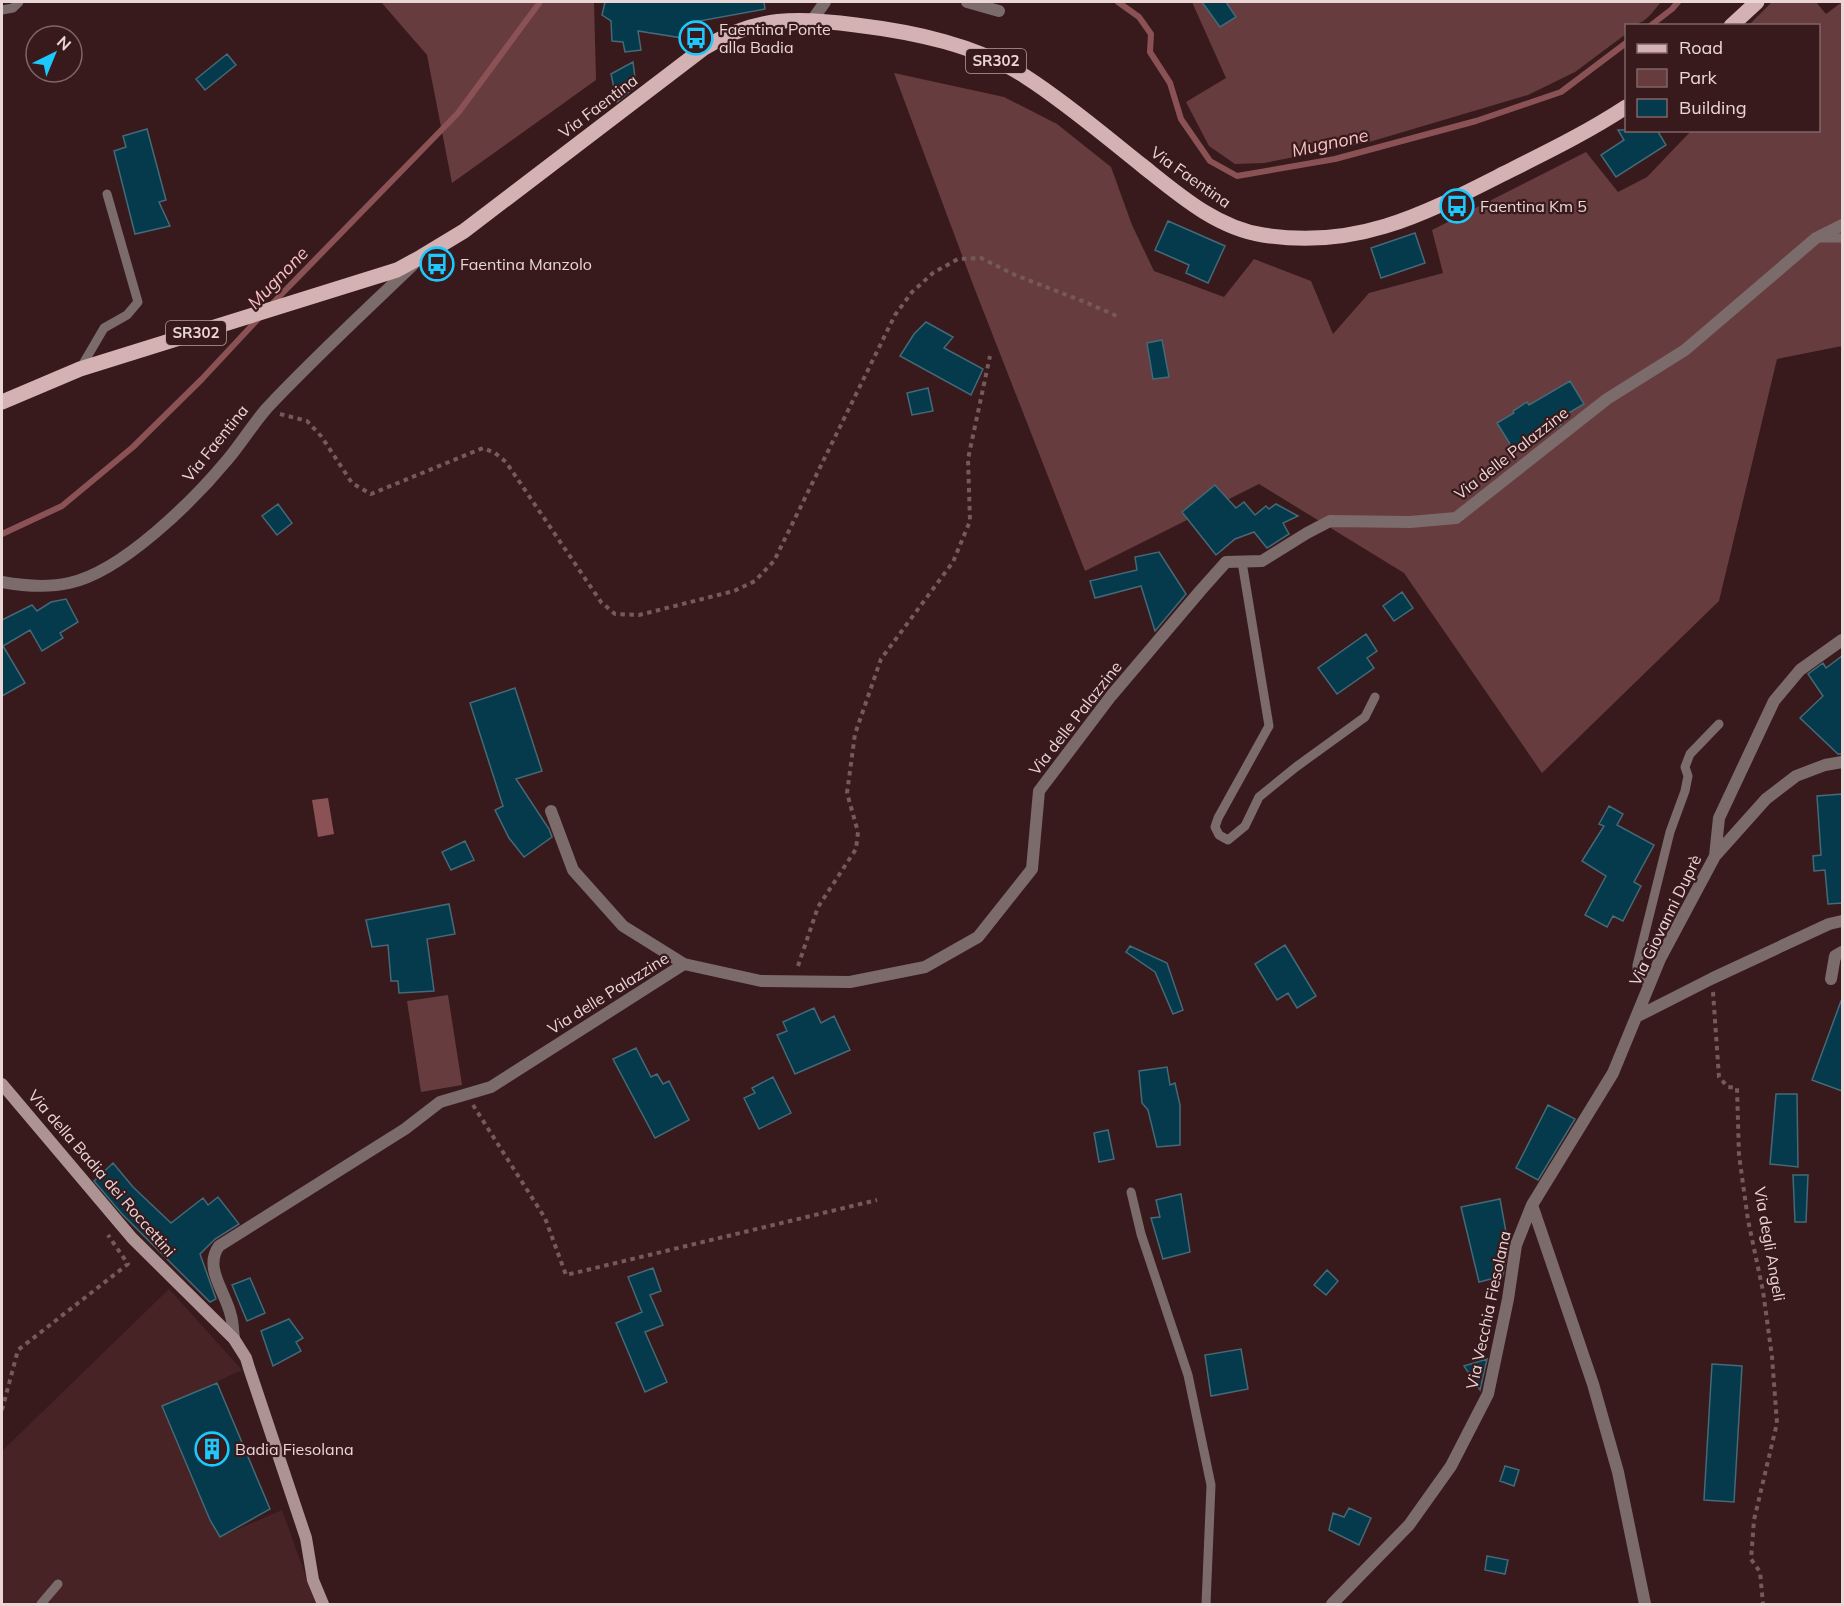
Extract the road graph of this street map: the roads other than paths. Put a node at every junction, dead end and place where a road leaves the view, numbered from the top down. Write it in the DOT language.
graph roads {
  1 [pos="19,2"];
  2 [pos="825,2"];
  3 [pos="967,2"];
  4 [pos="1757,2"];
  5 [pos="2,10"];
  6 [pos="999,11"];
  7 [pos="813,19"];
  8 [pos="1733,24"];
  9 [pos="1625,108"];
  10 [pos="108,194"];
  11 [pos="1842,225"];
  12 [pos="1816,238"];
  13 [pos="1842,238"];
  14 [pos="421,257"];
  15 [pos="80,369"];
  16 [pos="2,402"];
  17 [pos="1242,562"];
  18 [pos="2,582"];
  19 [pos="1842,640"];
  20 [pos="1376,697"];
  21 [pos="1719,723"];
  22 [pos="1842,762"];
  23 [pos="551,811"];
  24 [pos="1715,856"];
  25 [pos="1842,921"];
  26 [pos="1842,952"];
  27 [pos="684,964"];
  28 [pos="1831,979"];
  29 [pos="1650,986"];
  30 [pos="1638,1016"];
  31 [pos="2,1084"];
  32 [pos="1131,1192"];
  33 [pos="1532,1205"];
  34 [pos="234,1339"];
  35 [pos="58,1584"];
  36 [pos="1336,1603"];
  37 [pos="41,1605"];
  38 [pos="323,1605"];
  39 [pos="1206,1605"];
  40 [pos="1645,1605"];
  1 -- 5 [label="lane"];
  2 -- 7 [label="street"];
  3 -- 6 [label="street"];
  4 -- 8 [label="main road"];
  7 -- 9 [label="main road, Via Faentina / SR302"];
  7 -- 14 [label="main road, Via Faentina / SR302"];
  10 -- 15 [label="lane"];
  11 -- 12 [label="street, Via delle Palazzine"];
  12 -- 13 [label="lane"];
  12 -- 17 [label="street, Via delle Palazzine"];
  14 -- 15 [label="main road, Via Faentina / SR302"];
  14 -- 18 [label="street, Via Faentina"];
  15 -- 16 [label="main road, SR302"];
  17 -- 20 [label="lane"];
  17 -- 27 [label="street, Via delle Palazzine"];
  19 -- 24 [label="street"];
  21 -- 29 [label="lane"];
  22 -- 24 [label="street, Via Giovanni Duprè"];
  23 -- 27 [label="street"];
  24 -- 29 [label="street, Via Giovanni Duprè"];
  25 -- 30 [label="street"];
  26 -- 28 [label="street"];
  27 -- 34 [label="street, Via delle Palazzine"];
  29 -- 30 [label="street, Via Giovanni Duprè"];
  30 -- 33 [label="street, Via Giovanni Duprè"];
  31 -- 34 [label="street, Via della Badia dei Roccettini"];
  32 -- 39 [label="lane"];
  33 -- 36 [label="street, Via Vecchia Fiesolana"];
  33 -- 40 [label="street"];
  34 -- 38 [label="street, Via della Badia dei Roccettini"];
  35 -- 37 [label="lane"];
}
